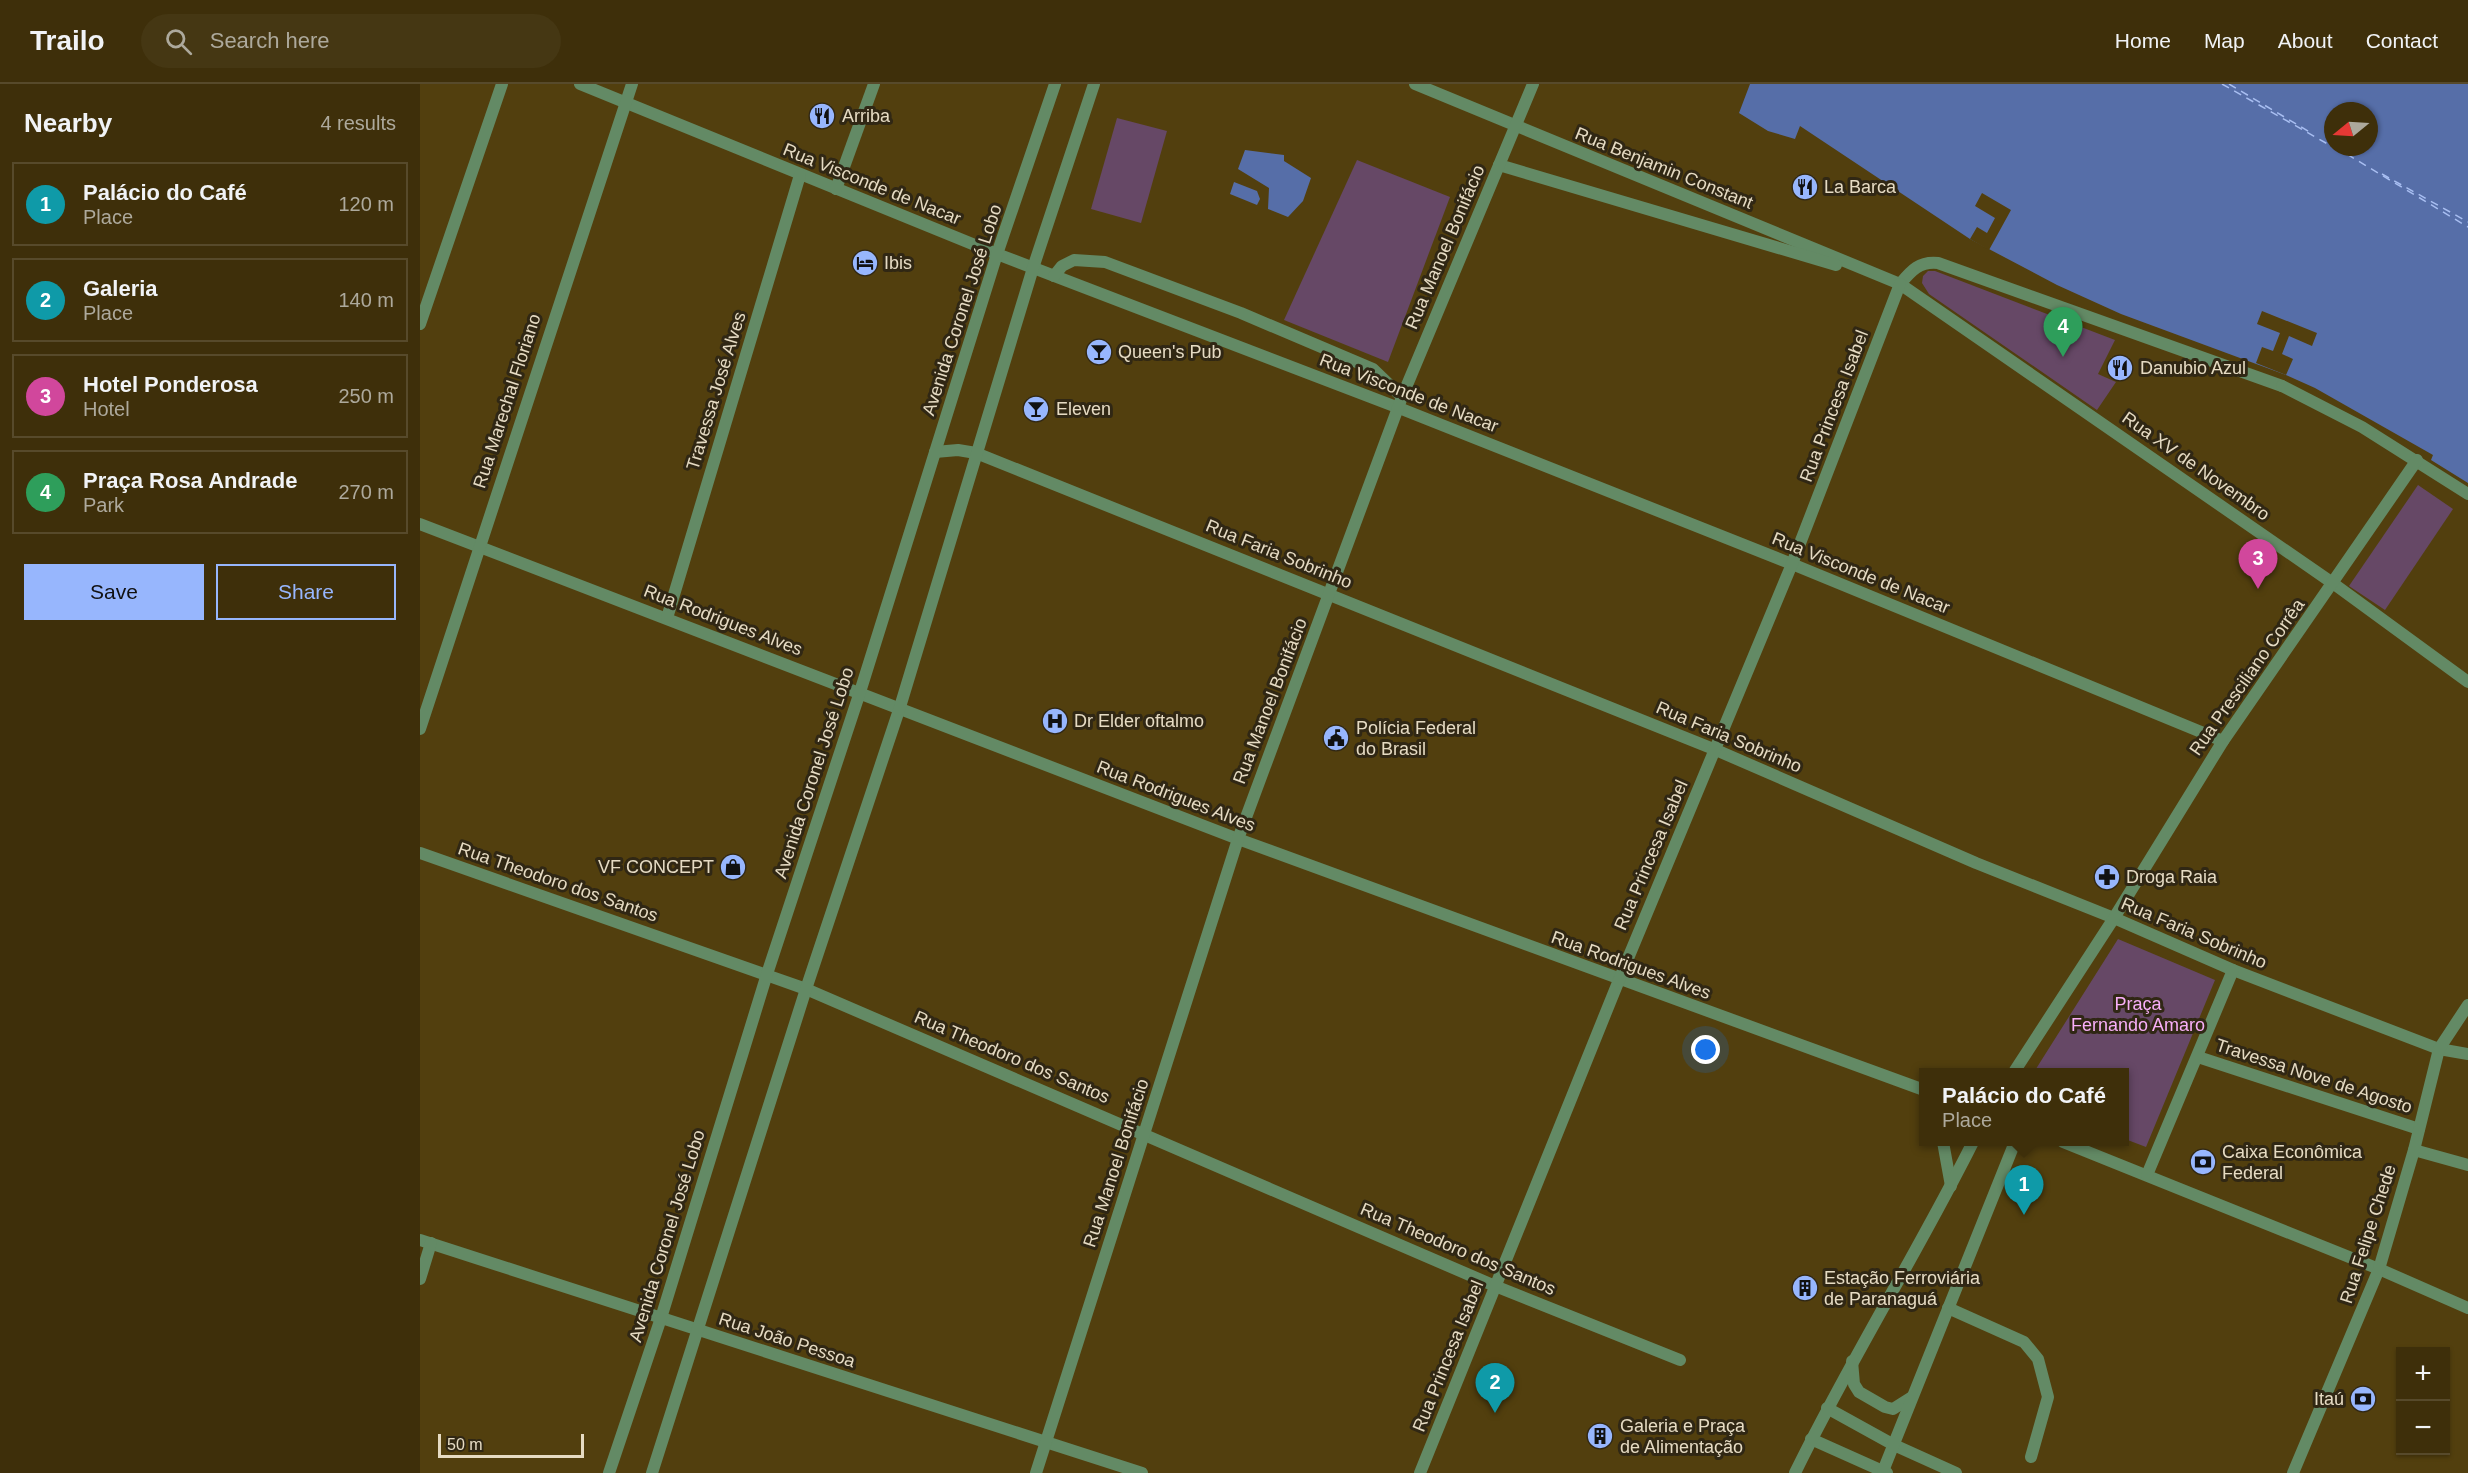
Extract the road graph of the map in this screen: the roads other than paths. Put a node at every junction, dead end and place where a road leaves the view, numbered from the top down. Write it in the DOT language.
graph roads {
  1 [pos="502,84"];
  2 [pos="580,84"];
  3 [pos="632,84"];
  4 [pos="874,84"];
  5 [pos="1055,84"];
  6 [pos="1094,84"];
  7 [pos="1415,84"];
  8 [pos="1533,84"];
  9 [pos="624,102"];
  10 [pos="1515,125"];
  11 [pos="1498,165"];
  12 [pos="800,175"];
  13 [pos="836,189"];
  14 [pos="997,254"];
  15 [pos="1034,268"];
  16 [pos="1054,276"];
  17 [pos="1900,284"];
  18 [pos="420,324"];
  19 [pos="1400,403"];
  20 [pos="935,452"];
  21 [pos="976,453"];
  22 [pos="2417,460"];
  23 [pos="2468,494"];
  24 [pos="420,524"];
  25 [pos="478,546"];
  26 [pos="1792,564"];
  27 [pos="2334,584"];
  28 [pos="1330,594"];
  29 [pos="667,618"];
  30 [pos="2468,682"];
  31 [pos="860,692"];
  32 [pos="900,707"];
  33 [pos="420,729"];
  34 [pos="2223,741"];
  35 [pos="1716,750"];
  36 [pos="1238,839"];
  37 [pos="420,853"];
  38 [pos="2114,918"];
  39 [pos="2234,970"];
  40 [pos="767,974"];
  41 [pos="1618,980"];
  42 [pos="806,989"];
  43 [pos="2468,1005"];
  44 [pos="2439,1049"];
  45 [pos="2468,1054"];
  46 [pos="2198,1057"];
  47 [pos="2017,1068"];
  48 [pos="1919,1089"];
  49 [pos="2419,1130"];
  50 [pos="1144,1133"];
  51 [pos="1944,1146"];
  52 [pos="1971,1146"];
  53 [pos="2012,1146"];
  54 [pos="2073,1146"];
  55 [pos="2414,1150"];
  56 [pos="2468,1165"];
  57 [pos="2147,1175"];
  58 [pos="1951,1186"];
  59 [pos="425,1241"];
  60 [pos="2379,1269"];
  61 [pos="420,1279"];
  62 [pos="1495,1286"];
  63 [pos="1948,1308"];
  64 [pos="2468,1308"];
  65 [pos="661,1318"];
  66 [pos="698,1330"];
  67 [pos="1680,1359"];
  68 [pos="1852,1360"];
  69 [pos="1912,1397"];
  70 [pos="1827,1408"];
  71 [pos="1811,1439"];
  72 [pos="1046,1442"];
  73 [pos="1894,1445"];
  74 [pos="2031,1457"];
  75 [pos="1884,1472"];
  76 [pos="609,1473"];
  77 [pos="652,1473"];
  78 [pos="1036,1473"];
  79 [pos="1142,1473"];
  80 [pos="1420,1473"];
  81 [pos="1795,1473"];
  82 [pos="1956,1473"];
  83 [pos="2293,1473"];
  1 -- 18 [label="street"];
  2 -- 9 [label="street, Rua Visconde de Nacar"];
  3 -- 9 [label="street, Rua Marechal Floriano"];
  4 -- 13 [label="street"];
  5 -- 14 [label="street, Avenida Coronel José Lobo"];
  6 -- 15 [label="street"];
  7 -- 10 [label="street, Rua Benjamin Constant"];
  8 -- 10 [label="street, Rua Manoel Bonifácio"];
  9 -- 12 [label="street, Rua Visconde de Nacar"];
  9 -- 25 [label="street, Rua Marechal Floriano"];
  10 -- 11 [label="street, Rua Manoel Bonifácio"];
  10 -- 17 [label="street, Rua Benjamin Constant"];
  11 -- 17 [label="street, Rua Benjamin Constant"];
  11 -- 19 [label="street, Rua Manoel Bonifácio"];
  12 -- 13 [label="street, Rua Visconde de Nacar"];
  12 -- 29 [label="street, Travessa José Alves"];
  13 -- 14 [label="street, Rua Visconde de Nacar"];
  14 -- 15 [label="street, Rua Visconde de Nacar"];
  14 -- 20 [label="street, Avenida Coronel José Lobo"];
  15 -- 16 [label="street, Rua Visconde de Nacar"];
  15 -- 21 [label="street"];
  16 -- 19 [label="street, Rua Visconde de Nacar"];
  16 -- 19 [label="street"];
  17 -- 22 [label="street"];
  17 -- 26 [label="street, Rua Princesa Isabel"];
  17 -- 27 [label="street, Rua XV de Novembro"];
  19 -- 26 [label="street, Rua Visconde de Nacar"];
  19 -- 28 [label="street, Rua Manoel Bonifácio"];
  20 -- 21 [label="street, Rua Faria Sobrinho"];
  20 -- 31 [label="street, Avenida Coronel José Lobo"];
  21 -- 28 [label="street, Rua Faria Sobrinho"];
  21 -- 32 [label="street"];
  22 -- 23 [label="street"];
  22 -- 27 [label="street, Rua Presciliano Corrêa"];
  24 -- 25 [label="street, Rua Rodrigues Alves"];
  25 -- 29 [label="street, Rua Rodrigues Alves"];
  25 -- 33 [label="street, Rua Marechal Floriano"];
  26 -- 34 [label="street, Rua Visconde de Nacar"];
  26 -- 35 [label="street, Rua Princesa Isabel"];
  27 -- 30 [label="street, Rua XV de Novembro"];
  27 -- 34 [label="street, Rua Presciliano Corrêa"];
  28 -- 35 [label="street, Rua Faria Sobrinho"];
  28 -- 36 [label="street, Rua Manoel Bonifácio"];
  29 -- 31 [label="street, Rua Rodrigues Alves"];
  31 -- 32 [label="street, Rua Rodrigues Alves"];
  31 -- 40 [label="street, Avenida Coronel José Lobo"];
  32 -- 36 [label="street, Rua Rodrigues Alves"];
  32 -- 42 [label="street"];
  34 -- 38 [label="street, Rua Presciliano Corrêa"];
  35 -- 38 [label="street, Rua Faria Sobrinho"];
  35 -- 41 [label="street, Rua Princesa Isabel"];
  36 -- 41 [label="street, Rua Rodrigues Alves"];
  36 -- 50 [label="street, Rua Manoel Bonifácio"];
  37 -- 40 [label="street, Rua Theodoro dos Santos"];
  38 -- 39 [label="street, Rua Faria Sobrinho"];
  38 -- 47 [label="street, Rua Presciliano Corrêa"];
  39 -- 44 [label="street, Rua Faria Sobrinho"];
  39 -- 46 [label="street"];
  40 -- 42 [label="street, Rua Theodoro dos Santos"];
  40 -- 65 [label="street, Avenida Coronel José Lobo"];
  41 -- 48 [label="street, Rua Rodrigues Alves"];
  41 -- 62 [label="street, Rua Princesa Isabel"];
  42 -- 50 [label="street, Rua Theodoro dos Santos"];
  42 -- 66 [label="street"];
  43 -- 44 [label="street, Rua Felipe Chede"];
  44 -- 45 [label="street, Rua Faria Sobrinho"];
  44 -- 49 [label="street, Rua Felipe Chede"];
  46 -- 49 [label="street, Travessa Nove de Agosto"];
  46 -- 57 [label="street"];
  49 -- 55 [label="street, Rua Felipe Chede"];
  50 -- 62 [label="street, Rua Theodoro dos Santos"];
  50 -- 72 [label="street, Rua Manoel Bonifácio"];
  51 -- 58 [label="street"];
  52 -- 58 [label="street"];
  53 -- 63 [label="street"];
  54 -- 57 [label="street"];
  55 -- 56 [label="street"];
  55 -- 60 [label="street, Rua Felipe Chede"];
  57 -- 60 [label="street"];
  58 -- 68 [label="street"];
  59 -- 61 [label="street"];
  59 -- 65 [label="street, Rua João Pessoa"];
  60 -- 64 [label="street"];
  60 -- 83 [label="street, Rua Felipe Chede"];
  62 -- 67 [label="street, Rua Theodoro dos Santos"];
  62 -- 80 [label="street, Rua Princesa Isabel"];
  63 -- 69 [label="street"];
  63 -- 74 [label="street"];
  65 -- 66 [label="street, Rua João Pessoa"];
  65 -- 76 [label="street, Avenida Coronel José Lobo"];
  66 -- 72 [label="street, Rua João Pessoa"];
  66 -- 77 [label="street"];
  68 -- 69 [label="street"];
  68 -- 70 [label="street"];
  69 -- 73 [label="street"];
  70 -- 71 [label="street"];
  70 -- 73 [label="street"];
  71 -- 75 [label="street"];
  71 -- 81 [label="street"];
  72 -- 78 [label="street, Rua Manoel Bonifácio"];
  72 -- 79 [label="street, Rua João Pessoa"];
  73 -- 75 [label="street"];
  73 -- 82 [label="street"];
}
